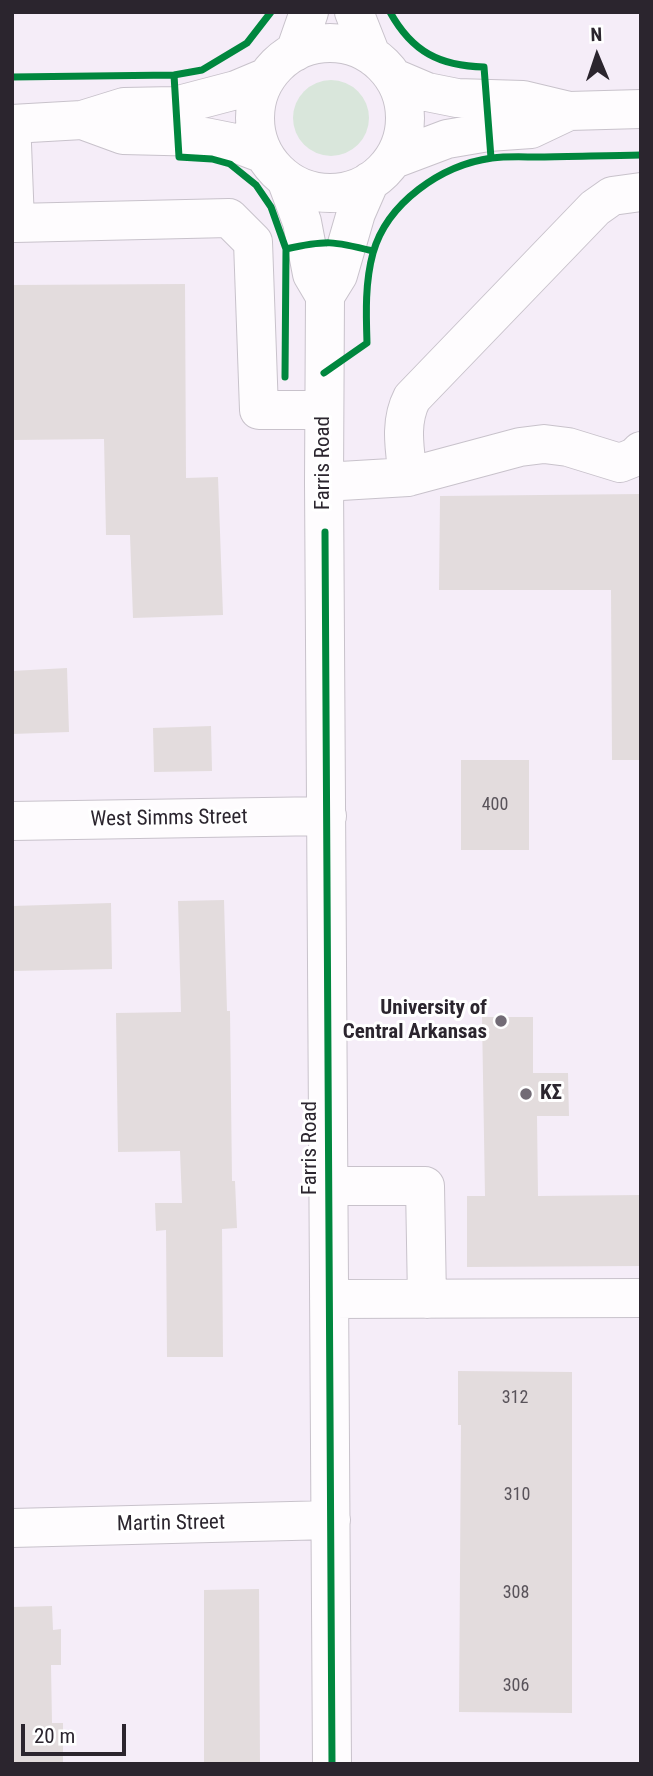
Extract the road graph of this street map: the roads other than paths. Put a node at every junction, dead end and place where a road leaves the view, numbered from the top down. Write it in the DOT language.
graph roads {
  1 [pos="309,12"];
  2 [pos="354,12"];
  3 [pos="281,64"];
  4 [pos="383,66"];
  5 [pos="641,109"];
  6 [pos="569,111"];
  7 [pos="82,120"];
  8 [pos="12,124"];
  9 [pos="12,145"];
  10 [pos="275,166"];
  11 [pos="382,170"];
  12 [pos="641,192"];
  13 [pos="325,296"];
  14 [pos="324,410"];
  15 [pos="641,451"];
  16 [pos="408,477"];
  17 [pos="324,482"];
  18 [pos="327,816"];
  19 [pos="12,821"];
  20 [pos="329,1186"];
  21 [pos="427,1298"];
  22 [pos="641,1298"];
  23 [pos="329,1299"];
  24 [pos="331,1520"];
  25 [pos="12,1528"];
  26 [pos="332,1764"];
  1 -- 3 [label="street"];
  2 -- 4 [label="street"];
  3 -- 4 [label="street"];
  3 -- 7 [label="street"];
  3 -- 10 [label="street"];
  4 -- 6 [label="street"];
  4 -- 11 [label="street"];
  5 -- 6 [label="street"];
  6 -- 11 [label="street"];
  7 -- 8 [label="street"];
  7 -- 10 [label="street"];
  9 -- 14 [label="street"];
  10 -- 11 [label="street"];
  10 -- 13 [label="street, Farris Road"];
  11 -- 13 [label="street, Farris Road"];
  12 -- 16 [label="street"];
  13 -- 14 [label="street, Farris Road"];
  14 -- 17 [label="street, Farris Road"];
  15 -- 16 [label="street"];
  16 -- 17 [label="street"];
  17 -- 18 [label="street, Farris Road"];
  18 -- 19 [label="street, West Simms Street"];
  18 -- 20 [label="street, Farris Road"];
  20 -- 21 [label="street"];
  20 -- 23 [label="street, Farris Road"];
  21 -- 22 [label="street"];
  21 -- 23 [label="street"];
  23 -- 24 [label="street, Farris Road"];
  24 -- 25 [label="street, Martin Street"];
  24 -- 26 [label="street, Farris Road"];
}
